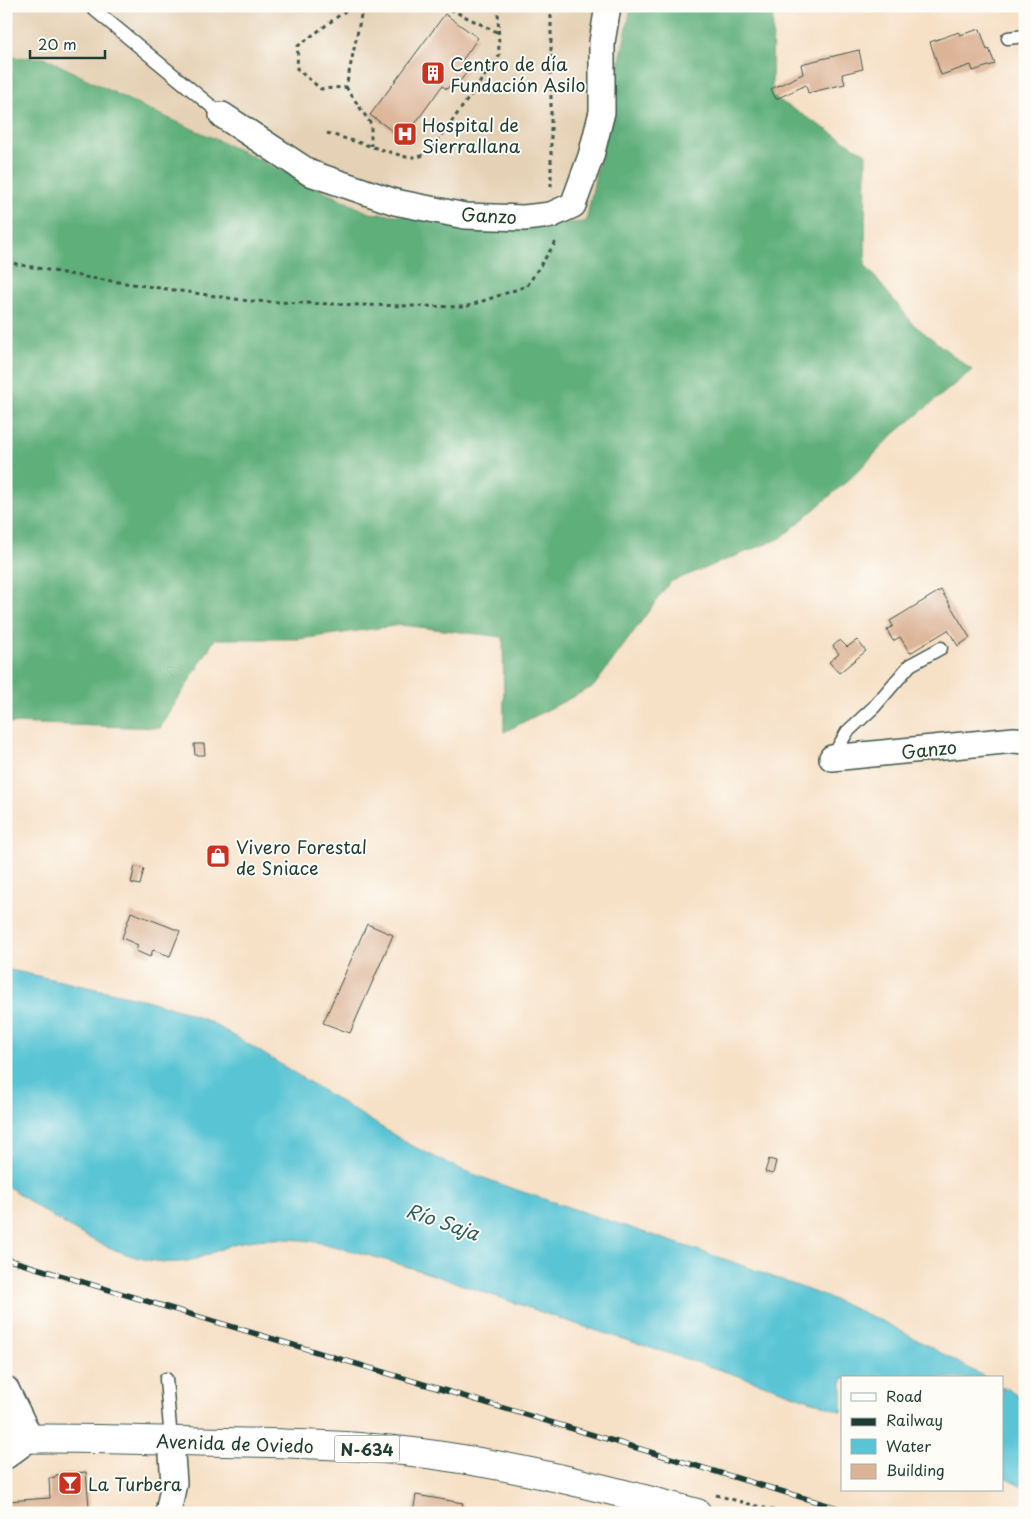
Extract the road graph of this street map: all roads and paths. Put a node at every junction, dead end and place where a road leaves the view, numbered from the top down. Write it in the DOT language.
graph roads {
  1 [pos="90,6"];
  2 [pos="352,6"];
  3 [pos="363,6"];
  4 [pos="444,6"];
  5 [pos="498,6"];
  6 [pos="552,6"];
  7 [pos="608,6"];
  8 [pos="499,33"];
  9 [pos="1025,36"];
  10 [pos="1008,38"];
  11 [pos="346,87"];
  12 [pos="222,115"];
  13 [pos="327,133"];
  14 [pos="371,146"];
  15 [pos="562,210"];
  16 [pos="6,262"];
  17 [pos="941,648"];
  18 [pos="1025,741"];
  19 [pos="832,758"];
  20 [pos="166,1379"];
  21 [pos="9,1399"];
  22 [pos="18,1438"];
  23 [pos="171,1441"];
  24 [pos="6,1456"];
  25 [pos="168,1513"];
  26 [pos="697,1513"];
  1 -- 12 [label="lane"];
  2 -- 11 [label="path"];
  3 -- 11 [label="path"];
  4 -- 8 [label="path"];
  5 -- 8 [label="path"];
  6 -- 15 [label="path"];
  7 -- 15 [label="street"];
  8 -- 14 [label="path"];
  9 -- 10 [label="lane"];
  11 -- 14 [label="path"];
  12 -- 15 [label="street, Ganzo"];
  13 -- 14 [label="path"];
  15 -- 16 [label="path"];
  17 -- 19 [label="lane"];
  18 -- 19 [label="street, Ganzo"];
  20 -- 23 [label="lane"];
  21 -- 22 [label="street"];
  22 -- 23 [label="highway, Avenida de Oviedo / N-634"];
  22 -- 24 [label="street"];
  23 -- 25 [label="street"];
  23 -- 26 [label="highway, Avenida de Oviedo / N-634"];
}
